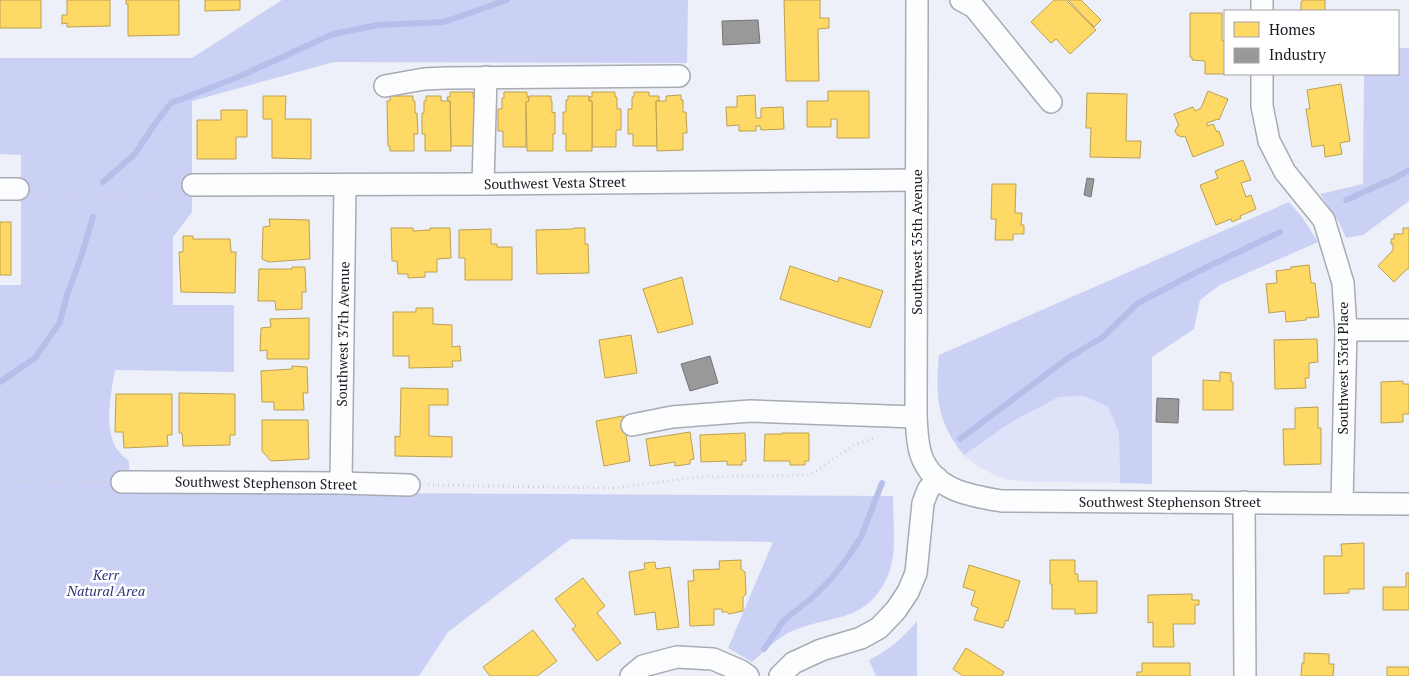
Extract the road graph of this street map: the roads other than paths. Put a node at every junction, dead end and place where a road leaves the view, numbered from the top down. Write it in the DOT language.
graph roads {
  1 [pos="916,0"];
  2 [pos="961,0"];
  3 [pos="1262,75"];
  4 [pos="679,76"];
  5 [pos="486,77"];
  6 [pos="385,86"];
  7 [pos="1051,102"];
  8 [pos="917,180"];
  9 [pos="483,184"];
  10 [pos="193,185"];
  11 [pos="346,185"];
  12 [pos="1346,330"];
  13 [pos="1409,330"];
  14 [pos="916,417"];
  15 [pos="632,425"];
  16 [pos="937,478"];
  17 [pos="122,482"];
  18 [pos="342,483"];
  19 [pos="409,485"];
  20 [pos="1244,502"];
  21 [pos="1342,503"];
  22 [pos="1409,504"];
  23 [pos="631,676"];
  24 [pos="748,676"];
  25 [pos="780,676"];
  26 [pos="1244,676"];
  1 -- 8 [label="street, Southwest 35th Avenue"];
  2 -- 7 [label="street"];
  3 -- 12 [label="street, Southwest 33rd Place"];
  4 -- 5 [label="street"];
  5 -- 6 [label="street"];
  5 -- 9 [label="street"];
  8 -- 9 [label="street, Southwest Vesta Street"];
  8 -- 14 [label="street, Southwest 35th Avenue"];
  9 -- 11 [label="street, Southwest Vesta Street"];
  10 -- 11 [label="street, Southwest Vesta Street"];
  11 -- 18 [label="street, Southwest 37th Avenue"];
  12 -- 13 [label="street"];
  12 -- 21 [label="street, Southwest 33rd Place"];
  14 -- 15 [label="street"];
  14 -- 16 [label="street, Southwest 35th Avenue"];
  16 -- 20 [label="street, Southwest Stephenson Street"];
  16 -- 25 [label="street"];
  17 -- 18 [label="street, Southwest Stephenson Street"];
  18 -- 19 [label="street, Southwest Stephenson Street"];
  20 -- 21 [label="street, Southwest Stephenson Street"];
  20 -- 26 [label="street"];
  21 -- 22 [label="street, Southwest Stephenson Street"];
  23 -- 24 [label="street"];
}
